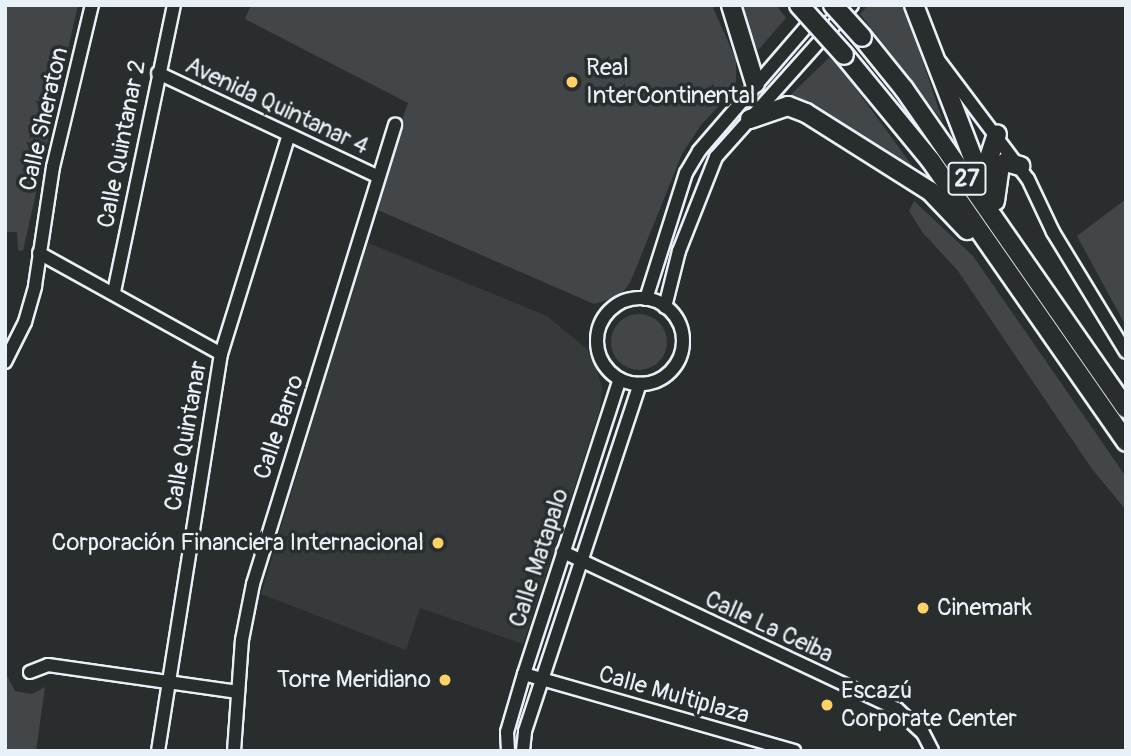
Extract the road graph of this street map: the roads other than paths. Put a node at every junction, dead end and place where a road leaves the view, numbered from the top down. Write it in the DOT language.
graph roads {
  1 [pos="92,5"];
  2 [pos="174,5"];
  3 [pos="731,5"];
  4 [pos="799,5"];
  5 [pos="825,5"];
  6 [pos="914,5"];
  7 [pos="846,7"];
  8 [pos="931,51"];
  9 [pos="158,73"];
  10 [pos="755,83"];
  11 [pos="750,120"];
  12 [pos="396,124"];
  13 [pos="997,134"];
  14 [pos="289,135"];
  15 [pos="1020,166"];
  16 [pos="377,176"];
  17 [pos="982,179"];
  18 [pos="995,201"];
  19 [pos="39,253"];
  20 [pos="114,292"];
  21 [pos="1023,293"];
  22 [pos="646,299"];
  23 [pos="665,307"];
  24 [pos="1069,324"];
  25 [pos="1126,352"];
  26 [pos="221,354"];
  27 [pos="5,362"];
  28 [pos="620,379"];
  29 [pos="640,384"];
  30 [pos="1126,408"];
  31 [pos="1126,442"];
  32 [pos="563,552"];
  33 [pos="581,561"];
  34 [pos="30,672"];
  35 [pos="524,674"];
  36 [pos="543,680"];
  37 [pos="168,681"];
  38 [pos="238,692"];
  39 [pos="928,748"];
  40 [pos="158,751"];
  41 [pos="234,751"];
  42 [pos="508,751"];
  43 [pos="523,751"];
  44 [pos="794,751"];
  1 -- 19 [label="street, Calle Sheraton"];
  2 -- 9 [label="street, Calle Quintanar 2"];
  3 -- 10 [label="highway"];
  4 -- 21 [label="highway, 27, bridge"];
  5 -- 10 [label="street"];
  6 -- 8 [label="highway"];
  7 -- 11 [label="street"];
  7 -- 24 [label="highway, 27, bridge"];
  8 -- 13 [label="street"];
  8 -- 17 [label="highway"];
  9 -- 14 [label="street, Avenida Quintanar 4"];
  9 -- 20 [label="street, Calle Quintanar 2"];
  10 -- 22 [label="street"];
  11 -- 21 [label="highway"];
  11 -- 23 [label="street"];
  12 -- 16 [label="street, Calle Barro"];
  13 -- 15 [label="street"];
  13 -- 17 [label="highway"];
  14 -- 16 [label="street, Avenida Quintanar 4"];
  14 -- 26 [label="street, Calle Quintanar"];
  15 -- 18 [label="highway"];
  15 -- 25 [label="street"];
  16 -- 38 [label="street, Calle Barro"];
  17 -- 18 [label="highway"];
  18 -- 24 [label="highway"];
  19 -- 20 [label="street"];
  19 -- 27 [label="street, Calle Sheraton"];
  20 -- 26 [label="street"];
  21 -- 31 [label="highway, 27"];
  22 -- 23 [label="street"];
  22 -- 28 [label="street"];
  23 -- 29 [label="street"];
  24 -- 30 [label="highway, 27"];
  26 -- 37 [label="street, Calle Quintanar"];
  28 -- 29 [label="street"];
  28 -- 32 [label="street, Calle Matapalo"];
  29 -- 33 [label="street, Calle Matapalo"];
  32 -- 33 [label="street"];
  32 -- 35 [label="street, Calle Matapalo"];
  33 -- 36 [label="street, Calle Matapalo"];
  33 -- 39 [label="street, Calle La Ceiba"];
  34 -- 37 [label="street"];
  35 -- 36 [label="street, Calle Multiplaza"];
  35 -- 42 [label="street, Calle Matapalo"];
  36 -- 43 [label="street, Calle Matapalo"];
  36 -- 44 [label="street, Calle Multiplaza"];
  37 -- 38 [label="street"];
  37 -- 40 [label="street, Calle Quintanar"];
  38 -- 41 [label="street, Calle Barro"];
}
